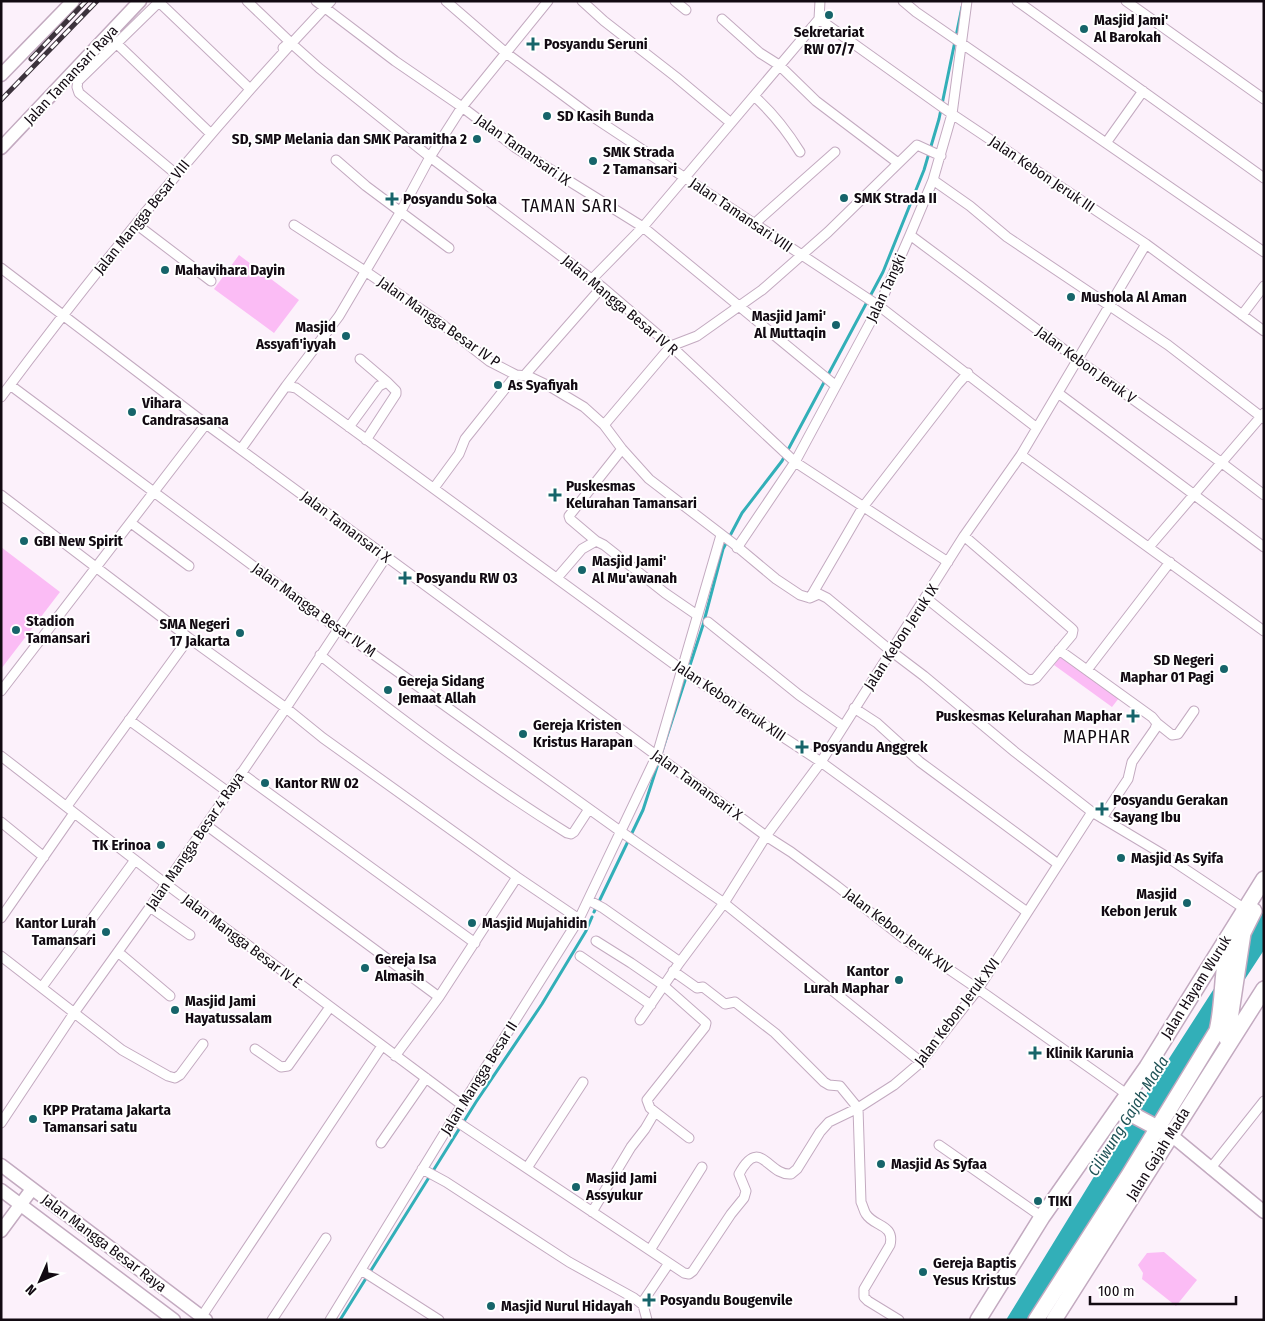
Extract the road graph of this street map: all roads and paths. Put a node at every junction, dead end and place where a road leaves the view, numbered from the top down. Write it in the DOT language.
graph roads {
  1 [pos="73,1"];
  2 [pos="140,1"];
  3 [pos="247,1"];
  4 [pos="316,1"];
  5 [pos="446,1"];
  6 [pos="548,1"];
  7 [pos="582,1"];
  8 [pos="675,1"];
  9 [pos="820,1"];
  10 [pos="903,1"];
  11 [pos="967,1"];
  12 [pos="1017,1"];
  13 [pos="1126,1"];
  14 [pos="160,2"];
  15 [pos="328,5"];
  16 [pos="686,10"];
  17 [pos="722,19"];
  18 [pos="819,19"];
  19 [pos="113,40"];
  20 [pos="291,43"];
  21 [pos="962,44"];
  22 [pos="506,53"];
  23 [pos="779,65"];
  24 [pos="1,75"];
  25 [pos="249,88"];
  26 [pos="1143,91"];
  27 [pos="754,96"];
  28 [pos="1264,99"];
  29 [pos="462,107"];
  30 [pos="950,112"];
  31 [pos="731,123"];
  32 [pos="209,132"];
  33 [pos="1106,143"];
  34 [pos="1,148"];
  35 [pos="800,152"];
  36 [pos="835,152"];
  37 [pos="939,155"];
  38 [pos="430,157"];
  39 [pos="336,160"];
  40 [pos="898,163"];
  41 [pos="174,173"];
  42 [pos="684,177"];
  43 [pos="1264,178"];
  44 [pos="933,180"];
  45 [pos="401,211"];
  46 [pos="136,224"];
  47 [pos="754,224"];
  48 [pos="294,225"];
  49 [pos="643,227"];
  50 [pos="910,235"];
  51 [pos="1146,244"];
  52 [pos="449,248"];
  53 [pos="1264,252"];
  54 [pos="802,256"];
  55 [pos="1,268"];
  56 [pos="365,271"];
  57 [pos="592,279"];
  58 [pos="210,280"];
  59 [pos="602,286"];
  60 [pos="1264,286"];
  61 [pos="872,302"];
  62 [pos="740,306"];
  63 [pos="1109,306"];
  64 [pos="1242,315"];
  65 [pos="62,316"];
  66 [pos="1264,331"];
  67 [pos="671,346"];
  68 [pos="360,359"];
  69 [pos="1078,360"];
  70 [pos="968,373"];
  71 [pos="520,375"];
  72 [pos="387,382"];
  73 [pos="833,384"];
  74 [pos="10,385"];
  75 [pos="286,386"];
  76 [pos="1058,393"];
  77 [pos="1,397"];
  78 [pos="1263,416"];
  79 [pos="206,424"];
  80 [pos="604,424"];
  81 [pos="349,427"];
  82 [pos="1037,428"];
  83 [pos="366,440"];
  84 [pos="241,449"];
  85 [pos="622,449"];
  86 [pos="1021,456"];
  87 [pos="795,462"];
  88 [pos="1222,463"];
  89 [pos="434,488"];
  90 [pos="155,491"];
  91 [pos="1,495"];
  92 [pos="1194,495"];
  93 [pos="1264,495"];
  94 [pos="863,507"];
  95 [pos="131,523"];
  96 [pos="722,536"];
  97 [pos="964,536"];
  98 [pos="596,541"];
  99 [pos="736,546"];
  100 [pos="1149,547"];
  101 [pos="1264,547"];
  102 [pos="386,557"];
  103 [pos="948,562"];
  104 [pos="1170,562"];
  105 [pos="189,566"];
  106 [pos="97,568"];
  107 [pos="556,578"];
  108 [pos="810,598"];
  109 [pos="926,598"];
  110 [pos="697,616"];
  111 [pos="708,622"];
  112 [pos="338,628"];
  113 [pos="1264,631"];
  114 [pos="190,638"];
  115 [pos="1060,650"];
  116 [pos="891,651"];
  117 [pos="320,655"];
  118 [pos="1087,670"];
  119 [pos="684,671"];
  120 [pos="1,691"];
  121 [pos="286,708"];
  122 [pos="854,708"];
  123 [pos="1194,711"];
  124 [pos="129,720"];
  125 [pos="1157,724"];
  126 [pos="843,726"];
  127 [pos="1,756"];
  128 [pos="657,756"];
  129 [pos="821,762"];
  130 [pos="241,774"];
  131 [pos="228,792"];
  132 [pos="67,806"];
  133 [pos="589,809"];
  134 [pos="1092,812"];
  135 [pos="74,813"];
  136 [pos="1102,818"];
  137 [pos="1,822"];
  138 [pos="206,825"];
  139 [pos="622,833"];
  140 [pos="766,836"];
  141 [pos="44,856"];
  142 [pos="135,860"];
  143 [pos="1058,864"];
  144 [pos="518,878"];
  145 [pos="1264,879"];
  146 [pos="1264,882"];
  147 [pos="166,884"];
  148 [pos="1264,895"];
  149 [pos="594,903"];
  150 [pos="724,903"];
  151 [pos="150,907"];
  152 [pos="1027,912"];
  153 [pos="1246,915"];
  154 [pos="1,918"];
  155 [pos="579,919"];
  156 [pos="190,935"];
  157 [pos="596,941"];
  158 [pos="475,943"];
  159 [pos="118,952"];
  160 [pos="1,956"];
  161 [pos="580,956"];
  162 [pos="680,962"];
  163 [pos="673,972"];
  164 [pos="664,986"];
  165 [pos="42,987"];
  166 [pos="978,989"];
  167 [pos="1264,989"];
  168 [pos="170,996"];
  169 [pos="438,997"];
  170 [pos="650,1005"];
  171 [pos="1264,1006"];
  172 [pos="330,1007"];
  173 [pos="74,1013"];
  174 [pos="640,1020"];
  175 [pos="204,1044"];
  176 [pos="382,1046"];
  177 [pos="255,1049"];
  178 [pos="1224,1049"];
  179 [pos="395,1056"];
  180 [pos="921,1062"];
  181 [pos="426,1078"];
  182 [pos="583,1082"];
  183 [pos="1264,1101"];
  184 [pos="462,1105"];
  185 [pos="1126,1106"];
  186 [pos="858,1108"];
  187 [pos="655,1112"];
  188 [pos="456,1121"];
  189 [pos="1,1123"];
  190 [pos="1164,1129"];
  191 [pos="689,1138"];
  192 [pos="381,1142"];
  193 [pos="939,1145"];
  194 [pos="1,1165"];
  195 [pos="702,1167"];
  196 [pos="527,1168"];
  197 [pos="1210,1168"];
  198 [pos="424,1170"];
  199 [pos="32,1189"];
  200 [pos="1,1190"];
  201 [pos="21,1205"];
  202 [pos="592,1212"];
  203 [pos="1264,1212"];
  204 [pos="1042,1217"];
  205 [pos="1,1231"];
  206 [pos="326,1238"];
  207 [pos="650,1250"];
  208 [pos="669,1263"];
  209 [pos="364,1272"];
  210 [pos="169,1292"];
  211 [pos="643,1305"];
  212 [pos="157,1307"];
  213 [pos="169,1318"];
  214 [pos="204,1318"];
  215 [pos="272,1320"];
  216 [pos="330,1320"];
  217 [pos="439,1320"];
  218 [pos="647,1320"];
  219 [pos="899,1320"];
  220 [pos="978,1320"];
  221 [pos="1036,1320"];
  222 [pos="1054,1320"];
  1 -- 24 [label="street"];
  2 -- 19 [label="street, Jalan Tamansari Raya"];
  3 -- 20 [label="street"];
  4 -- 15 [label="street, Jalan Tamansari IX"];
  5 -- 22 [label="street, Jalan Tamansari VIII"];
  6 -- 22 [label="street"];
  7 -- 31 [label="street"];
  8 -- 16 [label="street"];
  9 -- 18 [label="street"];
  10 -- 21 [label="street"];
  11 -- 21 [label="street, Jalan Tangki"];
  12 -- 26 [label="street"];
  13 -- 28 [label="street"];
  14 -- 19 [label="street"];
  14 -- 25 [label="street"];
  15 -- 20 [label="street"];
  15 -- 29 [label="street, Jalan Tamansari IX"];
  17 -- 23 [label="street"];
  18 -- 23 [label="street"];
  18 -- 30 [label="street, Jalan Kebon Jeruk III"];
  19 -- 32 [label="street"];
  19 -- 34 [label="street, Jalan Tamansari Raya"];
  19 -- 41 [label="street"];
  20 -- 25 [label="street, Jalan Mangga Besar VIII"];
  20 -- 38 [label="street, Jalan Mangga Besar IV R"];
  21 -- 30 [label="street, Jalan Tangki"];
  21 -- 33 [label="street"];
  22 -- 29 [label="street"];
  22 -- 42 [label="street, Jalan Tamansari VIII"];
  23 -- 27 [label="street"];
  23 -- 40 [label="street"];
  25 -- 32 [label="street, Jalan Mangga Besar VIII"];
  26 -- 33 [label="street"];
  26 -- 43 [label="street"];
  27 -- 31 [label="street"];
  27 -- 35 [label="street"];
  29 -- 38 [label="street"];
  29 -- 49 [label="street, Jalan Tamansari IX"];
  30 -- 37 [label="street, Jalan Tangki"];
  30 -- 51 [label="street, Jalan Kebon Jeruk III"];
  31 -- 42 [label="street"];
  32 -- 41 [label="street, Jalan Mangga Besar VIII"];
  33 -- 53 [label="street"];
  36 -- 47 [label="street"];
  37 -- 40 [label="street"];
  37 -- 44 [label="street, Jalan Tangki"];
  38 -- 45 [label="street"];
  38 -- 57 [label="street, Jalan Mangga Besar IV R"];
  39 -- 45 [label="street"];
  40 -- 54 [label="street"];
  41 -- 46 [label="street, Jalan Mangga Besar VIII"];
  42 -- 47 [label="street, Jalan Tamansari VIII"];
  42 -- 49 [label="street"];
  44 -- 50 [label="street, Jalan Tangki"];
  44 -- 63 [label="street"];
  45 -- 52 [label="street"];
  45 -- 56 [label="street"];
  46 -- 58 [label="street"];
  46 -- 65 [label="street, Jalan Mangga Besar VIII"];
  47 -- 54 [label="street, Jalan Tamansari VIII"];
  48 -- 56 [label="street, Jalan Mangga Besar IV P"];
  49 -- 57 [label="street"];
  49 -- 62 [label="street, Jalan Tamansari IX"];
  50 -- 61 [label="street, Jalan Tangki"];
  50 -- 69 [label="street, Jalan Kebon Jeruk V"];
  51 -- 63 [label="street, Jalan Kebon Jeruk IX"];
  51 -- 64 [label="street, Jalan Kebon Jeruk III"];
  54 -- 61 [label="street, Jalan Tamansari VIII"];
  54 -- 62 [label="street"];
  55 -- 65 [label="street, Jalan Tamansari X"];
  56 -- 71 [label="street, Jalan Mangga Besar IV P"];
  56 -- 75 [label="street"];
  57 -- 59 [label="street, Jalan Mangga Besar IV R"];
  59 -- 67 [label="street, Jalan Mangga Besar IV R"];
  59 -- 71 [label="street"];
  60 -- 64 [label="street"];
  61 -- 70 [label="street, Jalan Tamansari VIII"];
  61 -- 73 [label="street, Jalan Tangki"];
  62 -- 67 [label="street"];
  62 -- 73 [label="street, Jalan Tamansari IX"];
  63 -- 69 [label="street, Jalan Kebon Jeruk IX"];
  63 -- 78 [label="street"];
  64 -- 66 [label="street, Jalan Kebon Jeruk III"];
  65 -- 74 [label="street, Jalan Mangga Besar VIII"];
  65 -- 79 [label="street, Jalan Tamansari X"];
  67 -- 80 [label="street"];
  67 -- 87 [label="street, Jalan Mangga Besar IV R"];
  68 -- 72 [label="street"];
  69 -- 76 [label="street, Jalan Kebon Jeruk IX"];
  69 -- 88 [label="street, Jalan Kebon Jeruk V"];
  70 -- 82 [label="street, Jalan Tamansari VIII"];
  70 -- 94 [label="street"];
  71 -- 80 [label="street, Jalan Mangga Besar IV P"];
  71 -- 89 [label="street"];
  72 -- 81 [label="street"];
  72 -- 83 [label="street"];
  73 -- 87 [label="street, Jalan Tangki"];
  74 -- 77 [label="street, Jalan Mangga Besar VIII"];
  74 -- 90 [label="street, Jalan Mangga Besar IV M"];
  75 -- 81 [label="street, Jalan Kebon Jeruk XIII"];
  75 -- 84 [label="street"];
  76 -- 82 [label="street, Jalan Kebon Jeruk IX"];
  76 -- 92 [label="street"];
  78 -- 88 [label="street"];
  79 -- 84 [label="street, Jalan Tamansari X"];
  79 -- 90 [label="street"];
  80 -- 85 [label="street, Jalan Mangga Besar IV P"];
  81 -- 83 [label="street, Jalan Kebon Jeruk XIII"];
  82 -- 86 [label="street, Jalan Kebon Jeruk IX"];
  83 -- 89 [label="street, Jalan Kebon Jeruk XIII"];
  84 -- 102 [label="street, Jalan Tamansari X"];
  85 -- 96 [label="street, Jalan Mangga Besar IV P"];
  85 -- 98 [label="street"];
  86 -- 97 [label="street, Jalan Kebon Jeruk IX"];
  86 -- 100 [label="street"];
  87 -- 94 [label="street, Jalan Mangga Besar IV R"];
  87 -- 99 [label="street, Jalan Tangki"];
  88 -- 92 [label="street"];
  88 -- 93 [label="street, Jalan Kebon Jeruk V"];
  89 -- 107 [label="street, Jalan Kebon Jeruk XIII"];
  90 -- 95 [label="street"];
  90 -- 112 [label="street, Jalan Mangga Besar IV M"];
  91 -- 106 [label="street"];
  92 -- 100 [label="street"];
  92 -- 101 [label="street"];
  94 -- 103 [label="street, Jalan Mangga Besar IV R"];
  94 -- 108 [label="street"];
  95 -- 105 [label="street"];
  95 -- 106 [label="street"];
  96 -- 99 [label="street, Jalan Mangga Besar IV P"];
  96 -- 110 [label="street, Jalan Mangga Besar II"];
  97 -- 103 [label="street, Jalan Kebon Jeruk IX"];
  97 -- 115 [label="street"];
  98 -- 107 [label="street"];
  98 -- 110 [label="street"];
  99 -- 108 [label="street, Jalan Mangga Besar IV P"];
  100 -- 104 [label="street"];
  102 -- 112 [label="street, Jalan Mangga Besar 4 Raya"];
  102 -- 128 [label="street, Jalan Tamansari X"];
  103 -- 109 [label="street, Jalan Kebon Jeruk IX"];
  104 -- 113 [label="street"];
  104 -- 118 [label="street"];
  106 -- 114 [label="street"];
  106 -- 120 [label="street"];
  107 -- 119 [label="street, Jalan Kebon Jeruk XIII"];
  108 -- 116 [label="street, Jalan Mangga Besar IV P"];
  109 -- 115 [label="street"];
  109 -- 116 [label="street, Jalan Kebon Jeruk IX"];
  110 -- 119 [label="street, Jalan Mangga Besar II"];
  111 -- 126 [label="street"];
  112 -- 117 [label="street, Jalan Mangga Besar 4 Raya"];
  112 -- 133 [label="street, Jalan Mangga Besar IV M"];
  114 -- 121 [label="street"];
  114 -- 124 [label="street"];
  115 -- 118 [label="street"];
  116 -- 122 [label="street, Jalan Kebon Jeruk IX"];
  116 -- 134 [label="street"];
  117 -- 121 [label="street, Jalan Mangga Besar 4 Raya"];
  117 -- 133 [label="street"];
  118 -- 125 [label="street"];
  119 -- 128 [label="street, Jalan Mangga Besar II"];
  119 -- 129 [label="street, Jalan Kebon Jeruk XIII"];
  121 -- 130 [label="street, Jalan Mangga Besar 4 Raya"];
  121 -- 144 [label="street"];
  122 -- 126 [label="street, Jalan Kebon Jeruk IX"];
  122 -- 143 [label="street"];
  123 -- 125 [label="street"];
  124 -- 131 [label="street"];
  124 -- 132 [label="street"];
  125 -- 136 [label="street"];
  126 -- 129 [label="street, Jalan Kebon Jeruk IX"];
  127 -- 132 [label="street, Jalan Mangga Besar IV E"];
  128 -- 139 [label="street, Jalan Mangga Besar II"];
  128 -- 140 [label="street, Jalan Tamansari X"];
  129 -- 140 [label="street, Jalan Kebon Jeruk IX"];
  129 -- 152 [label="street, Jalan Kebon Jeruk XIII"];
  130 -- 131 [label="street, Jalan Mangga Besar 4 Raya"];
  130 -- 158 [label="street"];
  131 -- 138 [label="street, Jalan Mangga Besar 4 Raya"];
  132 -- 135 [label="street, Jalan Mangga Besar IV E"];
  133 -- 139 [label="street, Jalan Mangga Besar IV M"];
  134 -- 136 [label="street"];
  134 -- 143 [label="street, Jalan Kebon Jeruk XVI"];
  135 -- 141 [label="street"];
  135 -- 142 [label="street, Jalan Mangga Besar IV E"];
  136 -- 153 [label="street"];
  137 -- 141 [label="street"];
  138 -- 147 [label="street, Jalan Mangga Besar 4 Raya"];
  138 -- 169 [label="street"];
  139 -- 149 [label="street, Jalan Mangga Besar II"];
  139 -- 150 [label="street, Jalan Mangga Besar IV M"];
  140 -- 150 [label="street, Jalan Kebon Jeruk IX"];
  140 -- 166 [label="street, Jalan Kebon Jeruk XIV"];
  141 -- 154 [label="street"];
  142 -- 147 [label="street, Jalan Mangga Besar IV E"];
  142 -- 165 [label="street"];
  143 -- 152 [label="street, Jalan Kebon Jeruk XVI"];
  144 -- 155 [label="street"];
  144 -- 158 [label="street"];
  145 -- 153 [label="main road, Jalan Hayam Wuruk"];
  146 -- 190 [label="main road, Jalan Gajah Mada"];
  147 -- 151 [label="street, Jalan Mangga Besar 4 Raya"];
  147 -- 172 [label="street, Jalan Mangga Besar IV E"];
  148 -- 153 [label="main road, Jalan Hayam Wuruk"];
  149 -- 155 [label="street, Jalan Mangga Besar II"];
  149 -- 162 [label="street"];
  150 -- 162 [label="street, Jalan Kebon Jeruk IX"];
  150 -- 180 [label="street, Jalan Mangga Besar IV M"];
  151 -- 156 [label="street"];
  151 -- 159 [label="street, Jalan Mangga Besar 4 Raya"];
  152 -- 166 [label="street, Jalan Kebon Jeruk XVI"];
  153 -- 178 [label="main road"];
  153 -- 185 [label="main road, Jalan Hayam Wuruk"];
  155 -- 184 [label="street, Jalan Mangga Besar II"];
  157 -- 164 [label="street"];
  158 -- 169 [label="street"];
  159 -- 168 [label="street"];
  159 -- 173 [label="street, Jalan Mangga Besar 4 Raya"];
  160 -- 165 [label="street"];
  161 -- 170 [label="street"];
  162 -- 163 [label="street, Jalan Kebon Jeruk IX"];
  163 -- 164 [label="street, Jalan Kebon Jeruk IX"];
  163 -- 186 [label="street"];
  164 -- 170 [label="street, Jalan Kebon Jeruk IX"];
  164 -- 187 [label="street"];
  165 -- 173 [label="street"];
  166 -- 180 [label="street, Jalan Kebon Jeruk XVI"];
  166 -- 185 [label="street, Jalan Kebon Jeruk XIV"];
  167 -- 178 [label="main road, Jalan Gajah Mada"];
  169 -- 179 [label="street"];
  170 -- 174 [label="street, Jalan Kebon Jeruk IX"];
  171 -- 190 [label="main road"];
  172 -- 176 [label="street, Jalan Mangga Besar IV E"];
  172 -- 177 [label="street"];
  173 -- 175 [label="street"];
  173 -- 189 [label="street, Jalan Mangga Besar 4 Raya"];
  176 -- 179 [label="street, Jalan Mangga Besar IV E"];
  176 -- 214 [label="street"];
  178 -- 190 [label="main road, Jalan Gajah Mada"];
  179 -- 181 [label="street, Jalan Mangga Besar IV E"];
  180 -- 186 [label="street, Jalan Kebon Jeruk XVI"];
  181 -- 184 [label="street, Jalan Mangga Besar IV E"];
  181 -- 192 [label="street"];
  182 -- 196 [label="street"];
  183 -- 197 [label="street"];
  184 -- 188 [label="street, Jalan Mangga Besar II"];
  185 -- 190 [label="main road"];
  185 -- 204 [label="main road, Jalan Hayam Wuruk"];
  186 -- 208 [label="street, Jalan Kebon Jeruk XVI"];
  186 -- 219 [label="street"];
  187 -- 191 [label="street"];
  187 -- 202 [label="street"];
  188 -- 196 [label="street"];
  188 -- 198 [label="street, Jalan Mangga Besar II"];
  190 -- 197 [label="street"];
  190 -- 221 [label="main road, Jalan Gajah Mada"];
  190 -- 222 [label="main road, Jalan Gajah Mada"];
  193 -- 204 [label="street"];
  194 -- 199 [label="street, Jalan Mangga Besar Raya"];
  195 -- 207 [label="street"];
  196 -- 202 [label="street"];
  197 -- 203 [label="street"];
  198 -- 209 [label="street, Jalan Mangga Besar II"];
  198 -- 211 [label="street"];
  199 -- 201 [label="street"];
  199 -- 210 [label="street, Jalan Mangga Besar Raya"];
  200 -- 201 [label="street, Jalan Mangga Besar Raya"];
  201 -- 205 [label="street"];
  201 -- 212 [label="street, Jalan Mangga Besar Raya"];
  202 -- 207 [label="street"];
  204 -- 220 [label="main road, Jalan Hayam Wuruk"];
  206 -- 215 [label="street"];
  207 -- 208 [label="street"];
  208 -- 211 [label="street"];
  209 -- 216 [label="street, Jalan Mangga Besar II"];
  209 -- 217 [label="street"];
  210 -- 212 [label="street"];
  210 -- 214 [label="street, Jalan Mangga Besar Raya"];
  211 -- 218 [label="street"];
  212 -- 213 [label="street, Jalan Mangga Besar Raya"];
}
